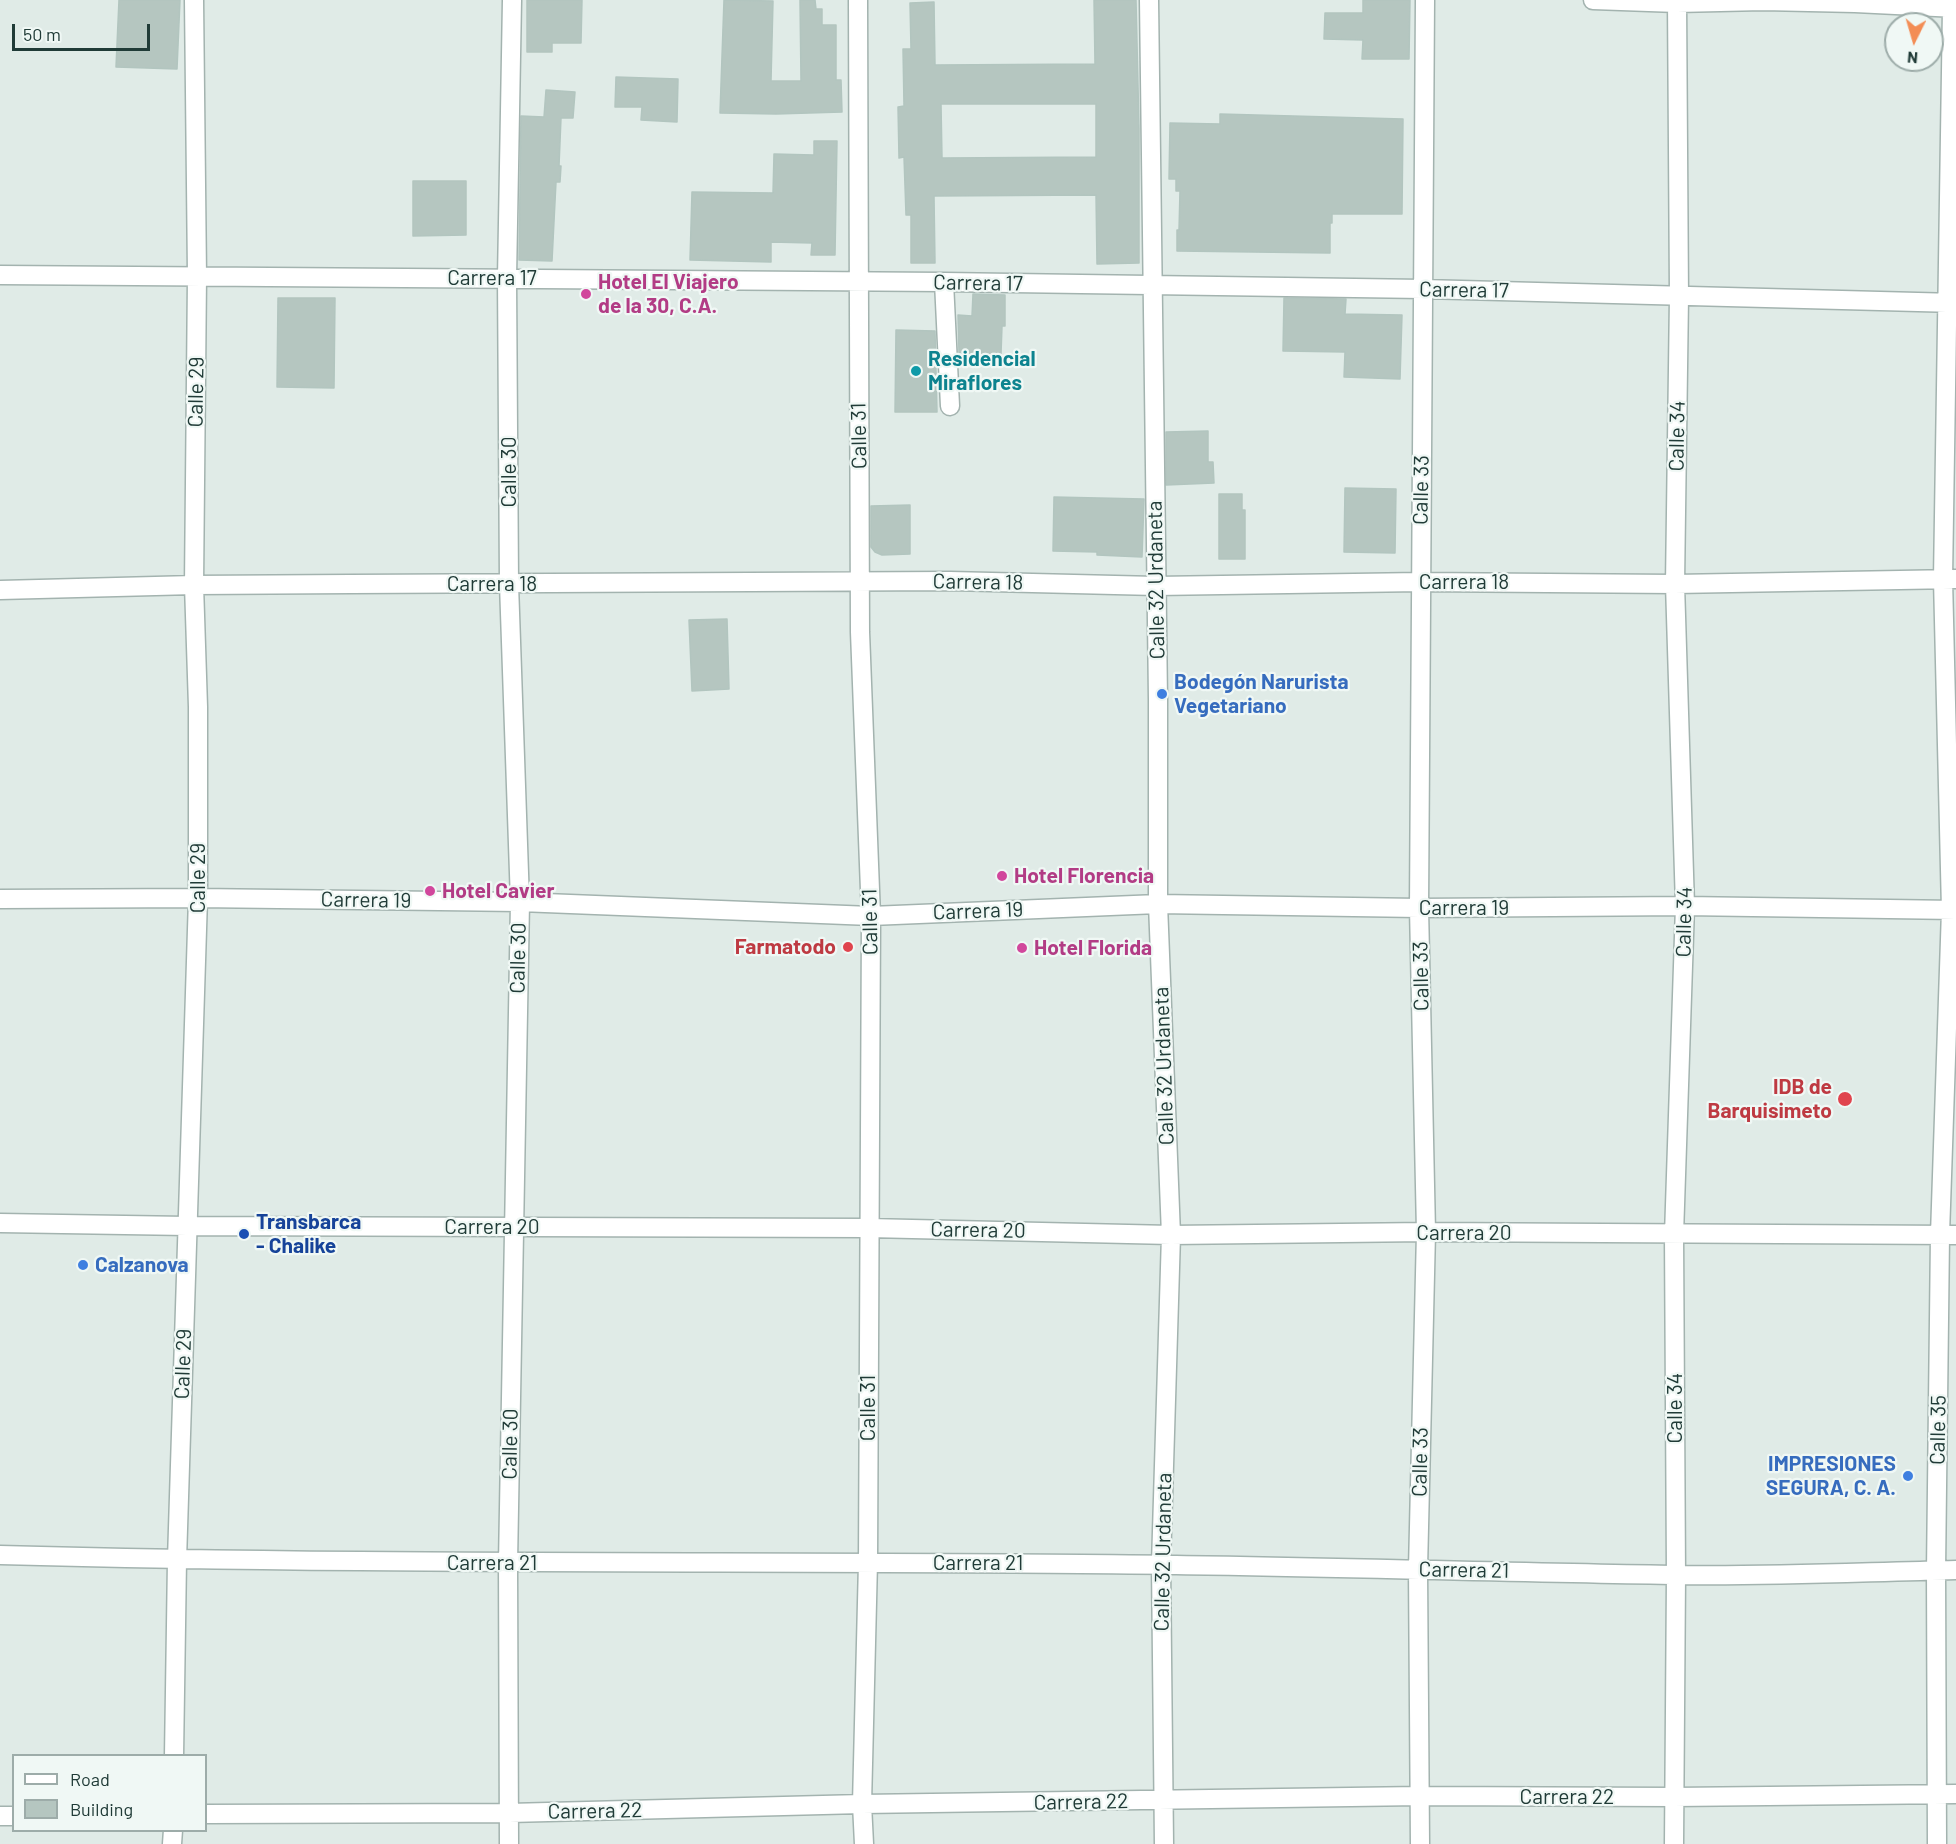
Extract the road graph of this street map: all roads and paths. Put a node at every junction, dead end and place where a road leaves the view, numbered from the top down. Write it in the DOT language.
graph roads {
  1 [pos="194,0"];
  2 [pos="512,0"];
  3 [pos="858,0"];
  4 [pos="1149,0"];
  5 [pos="1425,0"];
  6 [pos="1593,0"];
  7 [pos="1855,1"];
  8 [pos="1677,2"];
  9 [pos="1954,8"];
  10 [pos="0,275"];
  11 [pos="197,276"];
  12 [pos="507,278"];
  13 [pos="857,282"];
  14 [pos="944,282"];
  15 [pos="1152,286"];
  16 [pos="1424,289"];
  17 [pos="1679,296"];
  18 [pos="1952,303"];
  19 [pos="950,406"];
  20 [pos="1949,579"];
  21 [pos="1420,582"];
  22 [pos="861,583"];
  23 [pos="509,584"];
  24 [pos="1675,584"];
  25 [pos="194,585"];
  26 [pos="1156,586"];
  27 [pos="0,590"];
  28 [pos="198,898"];
  29 [pos="0,899"];
  30 [pos="520,902"];
  31 [pos="1158,904"];
  32 [pos="1685,906"];
  33 [pos="1419,908"];
  34 [pos="1954,910"];
  35 [pos="871,916"];
  36 [pos="0,1223"];
  37 [pos="187,1226"];
  38 [pos="513,1227"];
  39 [pos="869,1227"];
  40 [pos="1426,1232"];
  41 [pos="1171,1234"];
  42 [pos="1674,1235"];
  43 [pos="1948,1235"];
  44 [pos="0,1555"];
  45 [pos="177,1560"];
  46 [pos="868,1562"];
  47 [pos="508,1563"];
  48 [pos="1161,1564"];
  49 [pos="1418,1569"];
  50 [pos="1956,1570"];
  51 [pos="1936,1571"];
  52 [pos="1676,1576"];
  53 [pos="174,1754"];
  54 [pos="1937,1794"];
  55 [pos="1956,1794"];
  56 [pos="1420,1796"];
  57 [pos="1674,1797"];
  58 [pos="1163,1801"];
  59 [pos="862,1804"];
  60 [pos="509,1813"];
  61 [pos="207,1814"];
  62 [pos="508,1844"];
  63 [pos="864,1844"];
  64 [pos="1164,1844"];
  65 [pos="1420,1844"];
  66 [pos="1674,1844"];
  67 [pos="1937,1844"];
  1 -- 11 [label="street, Calle 29"];
  2 -- 12 [label="street, Calle 30"];
  3 -- 13 [label="street, Calle 31"];
  4 -- 15 [label="street, Calle 32 Urdaneta"];
  5 -- 16 [label="street, Calle 33"];
  6 -- 8 [label="street"];
  7 -- 8 [label="street"];
  7 -- 9 [label="street"];
  8 -- 17 [label="street, Calle 34"];
  9 -- 18 [label="street, Calle 35"];
  10 -- 11 [label="street, Carrera 17"];
  11 -- 12 [label="street, Carrera 17"];
  11 -- 25 [label="street, Calle 29"];
  12 -- 13 [label="street, Carrera 17"];
  12 -- 23 [label="street, Calle 30"];
  13 -- 14 [label="street, Carrera 17"];
  13 -- 22 [label="street, Calle 31"];
  14 -- 15 [label="street, Carrera 17"];
  14 -- 19 [label="street"];
  15 -- 16 [label="street, Carrera 17"];
  15 -- 26 [label="street, Calle 32 Urdaneta"];
  16 -- 17 [label="street, Carrera 17"];
  16 -- 21 [label="street, Calle 33"];
  17 -- 18 [label="street, Carrera 17"];
  17 -- 24 [label="street, Calle 34"];
  18 -- 20 [label="street, Calle 35"];
  20 -- 24 [label="street, Carrera 18"];
  20 -- 34 [label="street, Calle 35"];
  21 -- 24 [label="street, Carrera 18"];
  21 -- 26 [label="street, Carrera 18"];
  21 -- 33 [label="street, Calle 33"];
  22 -- 23 [label="street, Carrera 18"];
  22 -- 26 [label="street, Carrera 18"];
  22 -- 35 [label="street, Calle 31"];
  23 -- 25 [label="street, Carrera 18"];
  23 -- 30 [label="street, Calle 30"];
  24 -- 32 [label="street, Calle 34"];
  25 -- 27 [label="street, Carrera 18"];
  25 -- 28 [label="street, Calle 29"];
  26 -- 31 [label="street, Calle 32 Urdaneta"];
  28 -- 29 [label="street, Carrera 19"];
  28 -- 30 [label="street, Carrera 19"];
  28 -- 37 [label="street, Calle 29"];
  30 -- 35 [label="street, Carrera 19"];
  30 -- 38 [label="street, Calle 30"];
  31 -- 33 [label="street, Carrera 19"];
  31 -- 35 [label="street, Carrera 19"];
  31 -- 41 [label="street, Calle 32 Urdaneta"];
  32 -- 33 [label="street, Carrera 19"];
  32 -- 34 [label="street, Carrera 19"];
  32 -- 42 [label="street, Calle 34"];
  33 -- 40 [label="street, Calle 33"];
  34 -- 43 [label="street, Calle 35"];
  35 -- 39 [label="street, Calle 31"];
  36 -- 37 [label="street, Carrera 20"];
  37 -- 38 [label="street, Carrera 20"];
  37 -- 45 [label="street, Calle 29"];
  38 -- 39 [label="street, Carrera 20"];
  38 -- 47 [label="street, Calle 30"];
  39 -- 41 [label="street, Carrera 20"];
  39 -- 46 [label="street, Calle 31"];
  40 -- 41 [label="street, Carrera 20"];
  40 -- 42 [label="street, Carrera 20"];
  40 -- 49 [label="street, Calle 33"];
  41 -- 48 [label="street, Calle 32 Urdaneta"];
  42 -- 43 [label="street, Carrera 20"];
  42 -- 52 [label="street, Calle 34"];
  43 -- 51 [label="street, Calle 35"];
  44 -- 45 [label="street, Carrera 21"];
  45 -- 47 [label="street, Carrera 21"];
  45 -- 53 [label="street, Calle 29"];
  46 -- 47 [label="street, Carrera 21"];
  46 -- 48 [label="street, Carrera 21"];
  46 -- 59 [label="street, Calle 31"];
  47 -- 60 [label="street, Calle 30"];
  48 -- 49 [label="street, Carrera 21"];
  48 -- 58 [label="street, Calle 32 Urdaneta"];
  49 -- 52 [label="street, Carrera 21"];
  49 -- 56 [label="street, Calle 33"];
  50 -- 51 [label="street, Carrera 21"];
  51 -- 52 [label="street, Carrera 21"];
  51 -- 54 [label="street, Calle 35"];
  52 -- 57 [label="street, Calle 34"];
  54 -- 55 [label="street, Carrera 22"];
  54 -- 57 [label="street, Carrera 22"];
  54 -- 67 [label="street, Calle 35"];
  56 -- 57 [label="street, Carrera 22"];
  56 -- 58 [label="street, Carrera 22"];
  56 -- 65 [label="street, Calle 33"];
  57 -- 66 [label="street, Calle 34"];
  58 -- 59 [label="street, Carrera 22"];
  58 -- 64 [label="street, Calle 32 Urdaneta"];
  59 -- 60 [label="street, Carrera 22"];
  59 -- 63 [label="street, Calle 31"];
  60 -- 61 [label="street, Carrera 22"];
  60 -- 62 [label="street, Calle 30"];
}
